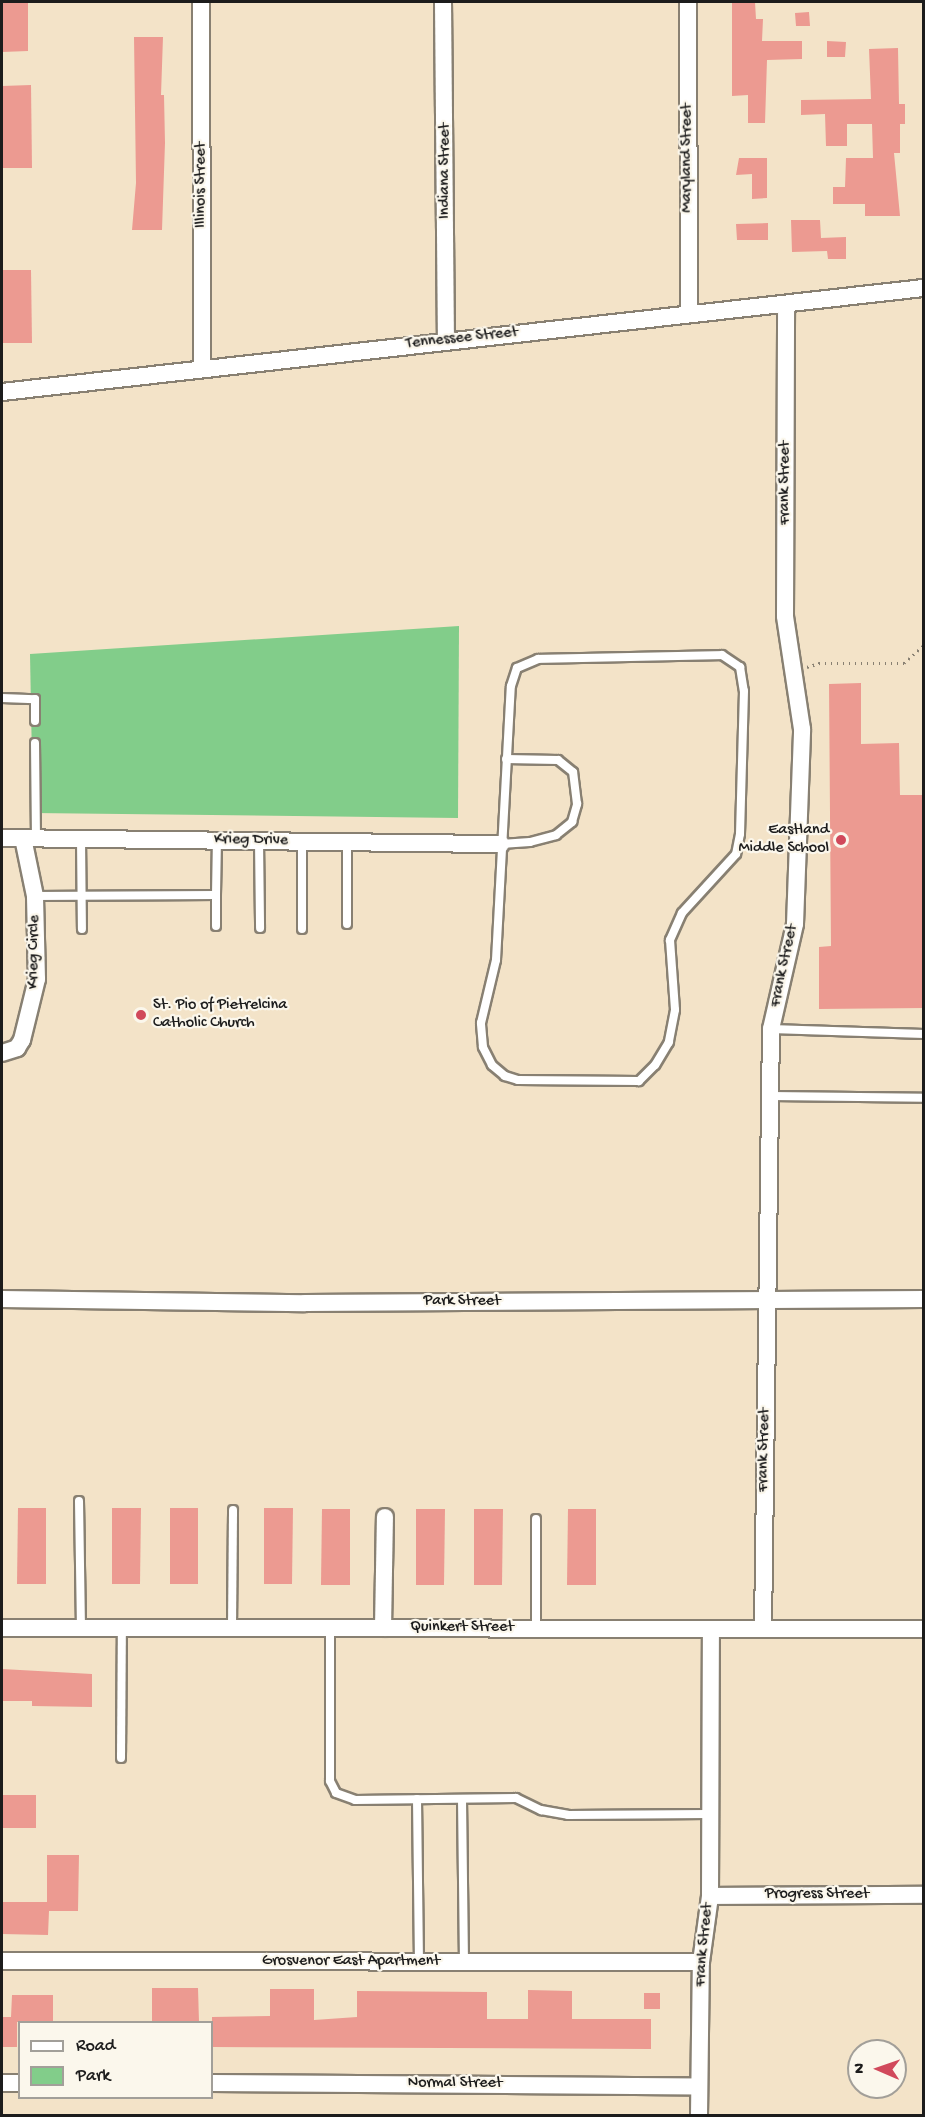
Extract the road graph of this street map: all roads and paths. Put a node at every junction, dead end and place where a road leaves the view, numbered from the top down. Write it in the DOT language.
graph roads {
  1 [pos="201,2"];
  2 [pos="443,2"];
  3 [pos="688,2"];
  4 [pos="924,288"];
  5 [pos="786,304"];
  6 [pos="688,314"];
  7 [pos="446,340"];
  8 [pos="202,369"];
  9 [pos="2,392"];
  10 [pos="924,645"];
  11 [pos="794,671"];
  12 [pos="2,698"];
  13 [pos="35,721"];
  14 [pos="35,743"];
  15 [pos="506,759"];
  16 [pos="2,838"];
  17 [pos="29,838"];
  18 [pos="81,839"];
  19 [pos="217,840"];
  20 [pos="259,841"];
  21 [pos="303,842"];
  22 [pos="347,842"];
  23 [pos="501,844"];
  24 [pos="216,895"];
  25 [pos="35,896"];
  26 [pos="81,896"];
  27 [pos="347,924"];
  28 [pos="216,926"];
  29 [pos="260,928"];
  30 [pos="82,929"];
  31 [pos="302,929"];
  32 [pos="771,1029"];
  33 [pos="924,1034"];
  34 [pos="2,1053"];
  35 [pos="771,1096"];
  36 [pos="924,1098"];
  37 [pos="2,1299"];
  38 [pos="924,1299"];
  39 [pos="768,1300"];
  40 [pos="80,1501"];
  41 [pos="233,1510"];
  42 [pos="385,1517"];
  43 [pos="536,1519"];
  44 [pos="81,1627"];
  45 [pos="2,1628"];
  46 [pos="122,1628"];
  47 [pos="232,1628"];
  48 [pos="330,1628"];
  49 [pos="383,1628"];
  50 [pos="536,1629"];
  51 [pos="763,1629"];
  52 [pos="924,1629"];
  53 [pos="711,1630"];
  54 [pos="121,1758"];
  55 [pos="417,1799"];
  56 [pos="462,1799"];
  57 [pos="708,1814"];
  58 [pos="924,1895"];
  59 [pos="710,1896"];
  60 [pos="2,1961"];
  61 [pos="419,1961"];
  62 [pos="464,1962"];
  63 [pos="701,1962"];
  64 [pos="2,2083"];
  65 [pos="18,2083"];
  66 [pos="213,2083"];
  67 [pos="699,2086"];
  68 [pos="699,2115"];
  1 -- 8 [label="street, Illinois Street"];
  2 -- 7 [label="street, Indiana Street"];
  3 -- 6 [label="street, Maryland Street"];
  4 -- 5 [label="street, Tennessee Street"];
  5 -- 6 [label="street, Tennessee Street"];
  5 -- 11 [label="street, Frank Street"];
  6 -- 7 [label="street, Tennessee Street"];
  7 -- 8 [label="street, Tennessee Street"];
  8 -- 9 [label="street, Tennessee Street"];
  10 -- 11 [label="path"];
  11 -- 32 [label="street, Frank Street"];
  12 -- 13 [label="lane"];
  14 -- 17 [label="lane"];
  15 -- 23 [label="lane"];
  15 -- 23 [label="lane"];
  15 -- 23 [label="lane"];
  16 -- 17 [label="street, Krieg Drive"];
  17 -- 18 [label="street, Krieg Drive"];
  17 -- 25 [label="street, Krieg Circle"];
  18 -- 19 [label="street, Krieg Drive"];
  18 -- 26 [label="lane"];
  19 -- 20 [label="street, Krieg Drive"];
  19 -- 24 [label="lane"];
  20 -- 21 [label="street, Krieg Drive"];
  20 -- 29 [label="lane"];
  21 -- 22 [label="street, Krieg Drive"];
  21 -- 31 [label="lane"];
  22 -- 23 [label="street, Krieg Drive"];
  22 -- 27 [label="lane"];
  24 -- 26 [label="lane"];
  24 -- 28 [label="lane"];
  25 -- 26 [label="lane"];
  25 -- 34 [label="street, Krieg Circle"];
  26 -- 30 [label="lane"];
  32 -- 33 [label="lane"];
  32 -- 35 [label="street, Frank Street"];
  35 -- 36 [label="lane"];
  35 -- 39 [label="street, Frank Street"];
  37 -- 39 [label="street, Park Street"];
  38 -- 39 [label="street, Park Street"];
  39 -- 51 [label="street, Frank Street"];
  40 -- 44 [label="lane"];
  41 -- 47 [label="lane"];
  42 -- 49 [label="street"];
  43 -- 50 [label="lane"];
  44 -- 45 [label="street, Quinkert Street"];
  44 -- 46 [label="street, Quinkert Street"];
  46 -- 47 [label="street, Quinkert Street"];
  46 -- 54 [label="lane"];
  47 -- 48 [label="street, Quinkert Street"];
  48 -- 49 [label="street, Quinkert Street"];
  48 -- 55 [label="lane"];
  49 -- 50 [label="street, Quinkert Street"];
  50 -- 53 [label="street, Quinkert Street"];
  51 -- 52 [label="street, Quinkert Street"];
  51 -- 53 [label="street, Quinkert Street"];
  53 -- 57 [label="street, Frank Street"];
  55 -- 56 [label="lane"];
  55 -- 61 [label="lane"];
  56 -- 57 [label="lane"];
  56 -- 62 [label="lane"];
  57 -- 59 [label="street, Frank Street"];
  58 -- 59 [label="street, Progress Street"];
  59 -- 63 [label="street, Frank Street"];
  60 -- 61 [label="street, Grosvenor East Apartment"];
  61 -- 62 [label="street, Grosvenor East Apartment"];
  62 -- 63 [label="street, Grosvenor East Apartment"];
  63 -- 67 [label="street, Frank Street"];
  64 -- 65 [label="street"];
  66 -- 67 [label="street, Normal Street"];
  67 -- 68 [label="street, Frank Street"];
}
